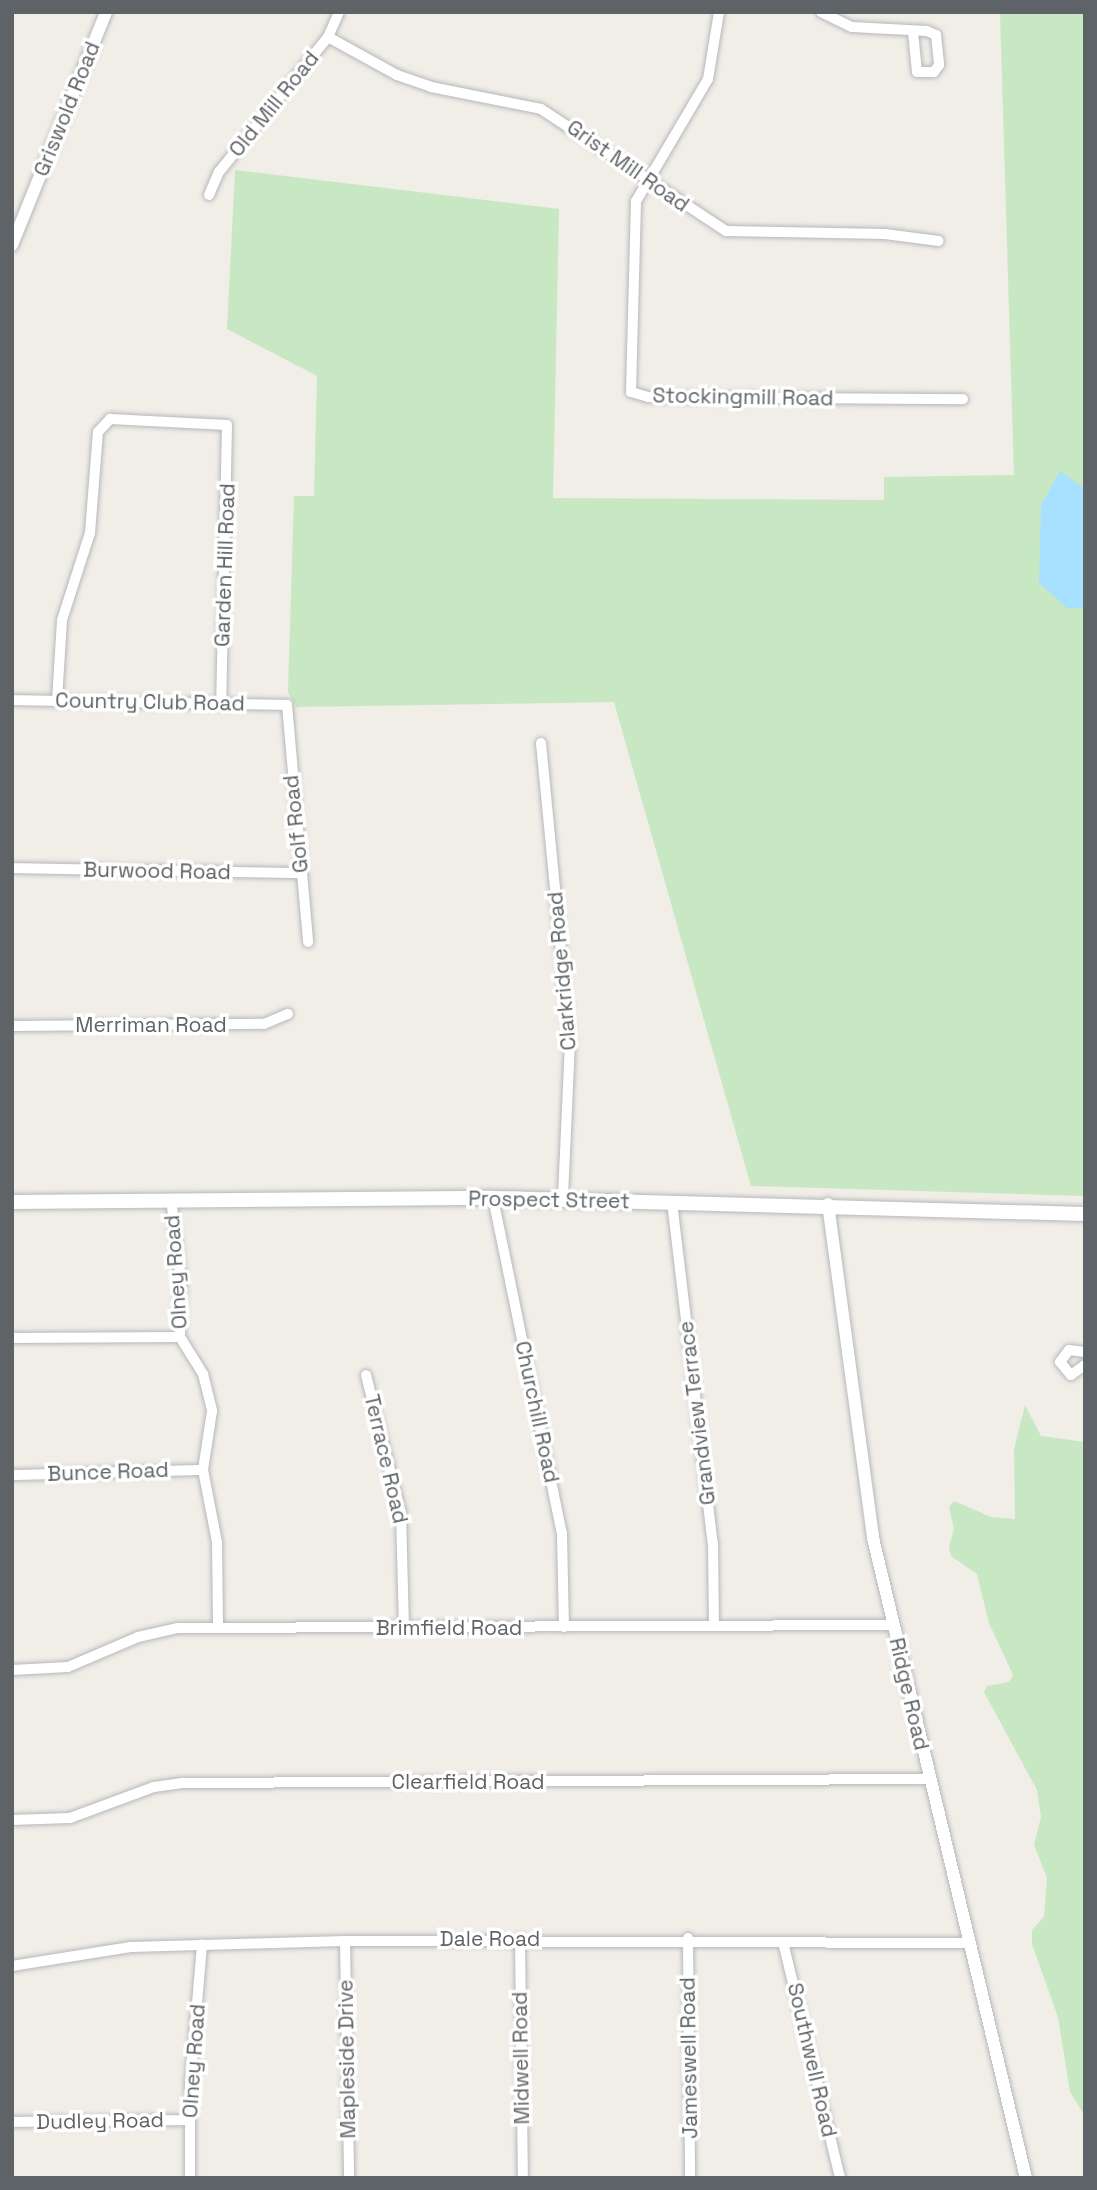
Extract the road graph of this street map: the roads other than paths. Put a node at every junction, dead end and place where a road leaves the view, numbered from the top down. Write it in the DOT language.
graph roads {
  1 [pos="106,12"];
  2 [pos="340,12"];
  3 [pos="719,12"];
  4 [pos="821,12"];
  5 [pos="913,32"];
  6 [pos="328,37"];
  7 [pos="646,178"];
  8 [pos="209,195"];
  9 [pos="939,241"];
  10 [pos="12,245"];
  11 [pos="963,399"];
  12 [pos="12,700"];
  13 [pos="57,700"];
  14 [pos="221,704"];
  15 [pos="287,705"];
  16 [pos="541,743"];
  17 [pos="12,869"];
  18 [pos="301,873"];
  19 [pos="308,943"];
  20 [pos="288,1014"];
  21 [pos="12,1026"];
  22 [pos="493,1198"];
  23 [pos="171,1199"];
  24 [pos="563,1199"];
  25 [pos="12,1202"];
  26 [pos="672,1202"];
  27 [pos="828,1204"];
  28 [pos="1085,1214"];
  29 [pos="180,1337"];
  30 [pos="12,1338"];
  31 [pos="1085,1352"];
  32 [pos="1085,1365"];
  33 [pos="366,1375"];
  34 [pos="203,1470"];
  35 [pos="12,1475"];
  36 [pos="714,1625"];
  37 [pos="893,1625"];
  38 [pos="564,1627"];
  39 [pos="218,1628"];
  40 [pos="404,1628"];
  41 [pos="12,1670"];
  42 [pos="929,1779"];
  43 [pos="12,1820"];
  44 [pos="688,1938"];
  45 [pos="520,1939"];
  46 [pos="345,1941"];
  47 [pos="783,1942"];
  48 [pos="970,1943"];
  49 [pos="202,1945"];
  50 [pos="12,1966"];
  51 [pos="189,2120"];
  52 [pos="12,2122"];
  53 [pos="190,2178"];
  54 [pos="349,2178"];
  55 [pos="523,2178"];
  56 [pos="690,2178"];
  57 [pos="840,2178"];
  58 [pos="1026,2178"];
  1 -- 10 [label="street, Griswold Road"];
  2 -- 6 [label="street, Old Mill Road"];
  3 -- 7 [label="street, Stockingmill Road"];
  4 -- 5 [label="street"];
  5 -- 5 [label="street"];
  6 -- 7 [label="street, Grist Mill Road"];
  6 -- 8 [label="street, Old Mill Road"];
  7 -- 9 [label="street, Grist Mill Road"];
  7 -- 11 [label="street, Stockingmill Road"];
  12 -- 13 [label="street, Country Club Road"];
  13 -- 14 [label="street, Country Club Road"];
  13 -- 14 [label="street, Garden Hill Road"];
  14 -- 15 [label="street, Country Club Road"];
  15 -- 18 [label="street, Golf Road"];
  16 -- 24 [label="street, Clarkridge Road"];
  17 -- 18 [label="street, Burwood Road"];
  18 -- 19 [label="street, Golf Road"];
  20 -- 21 [label="street, Merriman Road"];
  22 -- 23 [label="main road, Prospect Street"];
  22 -- 24 [label="main road, Prospect Street"];
  22 -- 38 [label="street, Churchill Road"];
  23 -- 25 [label="main road, Prospect Street"];
  23 -- 29 [label="street, Olney Road"];
  24 -- 26 [label="main road, Prospect Street"];
  26 -- 27 [label="main road, Prospect Street"];
  26 -- 36 [label="street, Grandview Terrace"];
  27 -- 28 [label="main road, Prospect Street"];
  27 -- 37 [label="street, Ridge Road"];
  29 -- 30 [label="street"];
  29 -- 34 [label="street, Olney Road"];
  31 -- 32 [label="street"];
  33 -- 40 [label="street, Terrace Road"];
  34 -- 35 [label="street, Bunce Road"];
  34 -- 39 [label="street, Olney Road"];
  36 -- 37 [label="street, Brimfield Road"];
  36 -- 38 [label="street, Brimfield Road"];
  37 -- 42 [label="street, Ridge Road"];
  38 -- 40 [label="street, Brimfield Road"];
  39 -- 40 [label="street, Brimfield Road"];
  39 -- 41 [label="street, Brimfield Road"];
  42 -- 43 [label="street, Clearfield Road"];
  42 -- 48 [label="street, Ridge Road"];
  44 -- 45 [label="street, Dale Road"];
  44 -- 47 [label="street, Dale Road"];
  44 -- 56 [label="street, Jameswell Road"];
  45 -- 46 [label="street, Dale Road"];
  45 -- 55 [label="street, Midwell Road"];
  46 -- 49 [label="street, Dale Road"];
  46 -- 54 [label="street, Mapleside Drive"];
  47 -- 48 [label="street, Dale Road"];
  47 -- 57 [label="street, Southwell Road"];
  48 -- 58 [label="street, Ridge Road"];
  49 -- 50 [label="street, Dale Road"];
  49 -- 51 [label="street, Olney Road"];
  51 -- 52 [label="street, Dudley Road"];
  51 -- 53 [label="street, Olney Road"];
}
